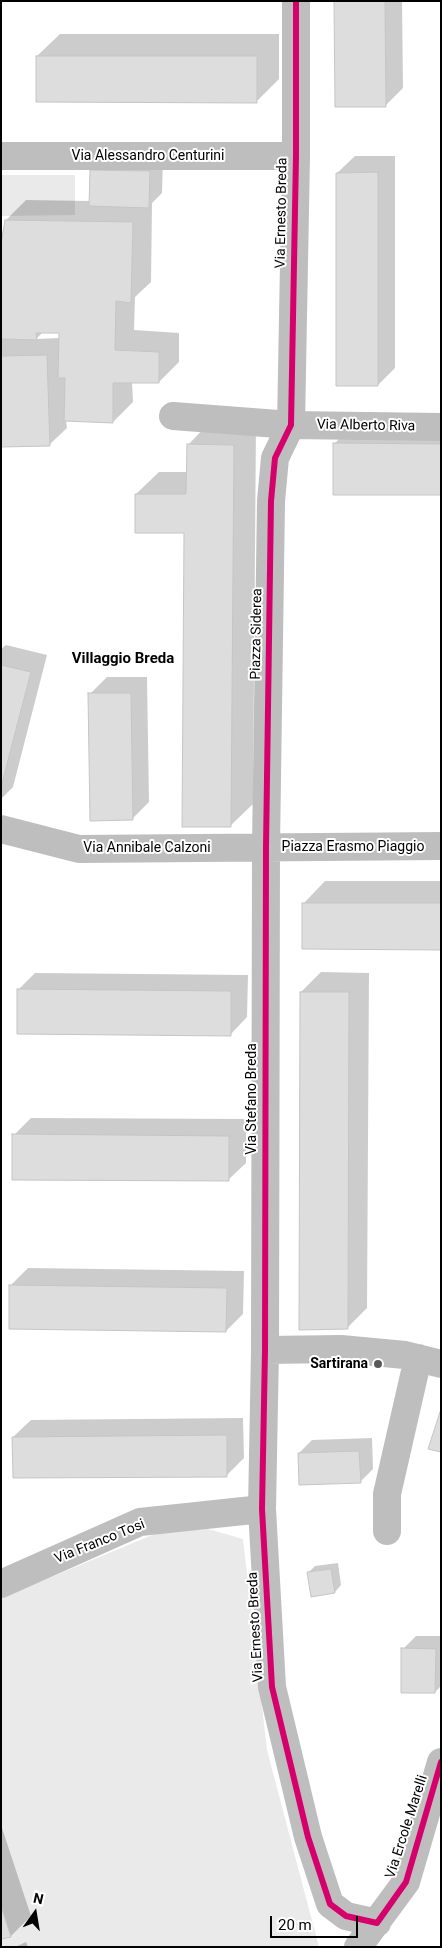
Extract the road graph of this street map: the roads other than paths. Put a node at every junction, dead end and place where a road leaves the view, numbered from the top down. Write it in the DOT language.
graph roads {
  1 [pos="296,1"];
  2 [pos="1,156"];
  3 [pos="296,156"];
  4 [pos="173,416"];
  5 [pos="290,425"];
  6 [pos="441,427"];
  7 [pos="1,829"];
  8 [pos="441,846"];
  9 [pos="266,847"];
  10 [pos="265,1350"];
  11 [pos="429,1361"];
  12 [pos="262,1509"];
  13 [pos="387,1531"];
  14 [pos="1,1584"];
  15 [pos="441,1762"];
  16 [pos="376,1922"];
  17 [pos="358,1947"];
  1 -- 3 [label="street, Via Ernesto Breda"];
  2 -- 3 [label="street, Via Alessandro Centurini"];
  3 -- 5 [label="street, Via Ernesto Breda"];
  4 -- 5 [label="street, Via Alberto Riva"];
  5 -- 6 [label="street, Via Alberto Riva"];
  5 -- 9 [label="street, Piazza Siderea"];
  7 -- 9 [label="street, Via Annibale Calzoni"];
  8 -- 9 [label="street, Piazza Erasmo Piaggio"];
  9 -- 10 [label="street, Via Stefano Breda"];
  10 -- 11 [label="street"];
  10 -- 12 [label="street, Via Ernesto Breda"];
  11 -- 13 [label="street"];
  12 -- 14 [label="street, Via Franco Tosi"];
  12 -- 16 [label="street, Via Ernesto Breda"];
  15 -- 16 [label="street, Via Ercole Marelli"];
  16 -- 17 [label="street, Via Ercole Marelli"];
}
